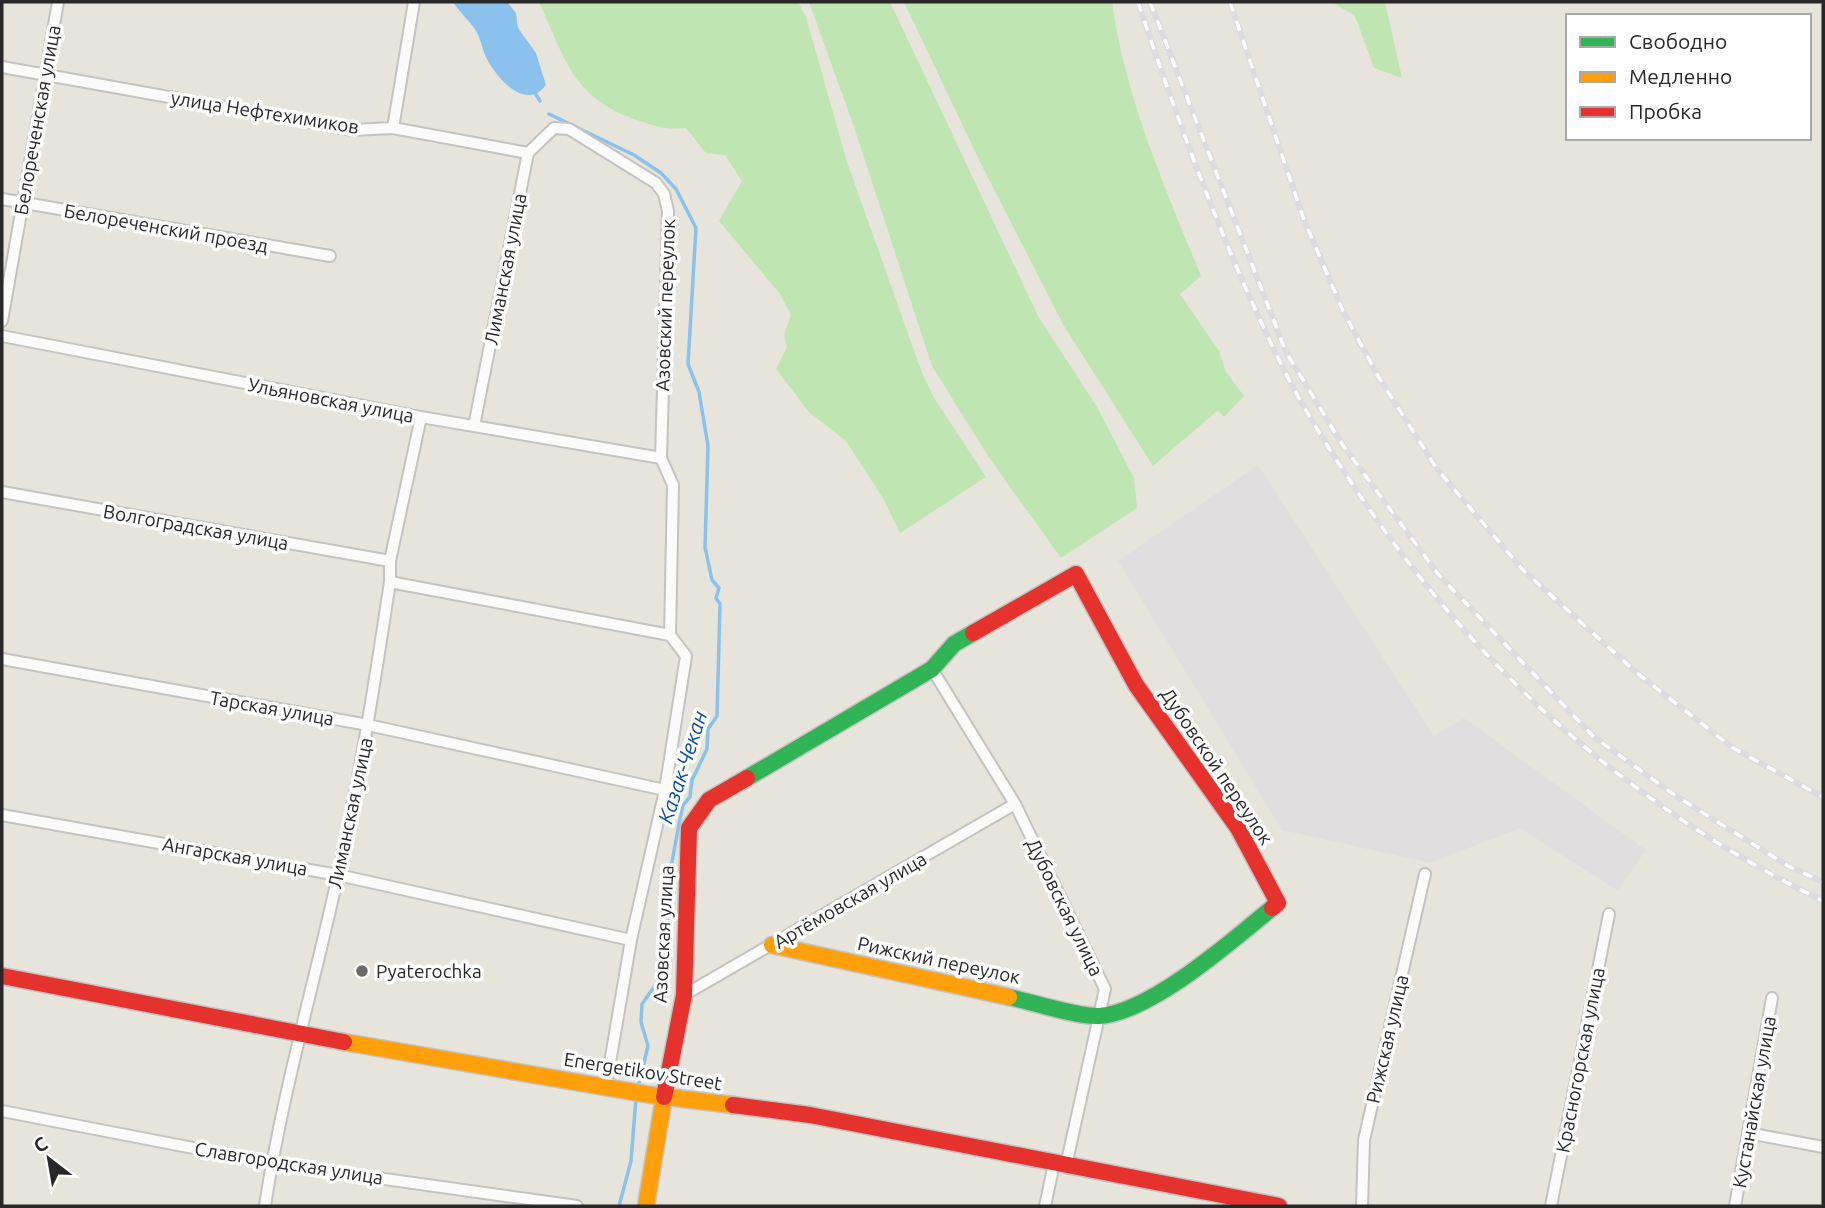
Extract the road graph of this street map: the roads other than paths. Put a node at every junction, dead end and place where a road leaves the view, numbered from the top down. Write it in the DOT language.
graph roads {
  1 [pos="58,2"];
  2 [pos="414,2"];
  3 [pos="2,67"];
  4 [pos="43,75"];
  5 [pos="393,128"];
  6 [pos="528,153"];
  7 [pos="2,200"];
  8 [pos="23,203"];
  9 [pos="330,256"];
  10 [pos="2,321"];
  11 [pos="2,336"];
  12 [pos="421,418"];
  13 [pos="474,426"];
  14 [pos="661,458"];
  15 [pos="2,492"];
  16 [pos="390,561"];
  17 [pos="1076,574"];
  18 [pos="390,582"];
  19 [pos="670,635"];
  20 [pos="2,659"];
  21 [pos="932,669"];
  22 [pos="368,724"];
  23 [pos="665,790"];
  24 [pos="1015,804"];
  25 [pos="2,815"];
  26 [pos="1425,874"];
  27 [pos="338,875"];
  28 [pos="1609,914"];
  29 [pos="631,940"];
  30 [pos="772,945"];
  31 [pos="2,976"];
  32 [pos="684,995"];
  33 [pos="1772,998"];
  34 [pos="1097,1016"];
  35 [pos="298,1034"];
  36 [pos="612,1088"];
  37 [pos="658,1096"];
  38 [pos="2,1111"];
  39 [pos="1748,1133"];
  40 [pos="1823,1147"];
  41 [pos="271,1163"];
  42 [pos="1060,1165"];
  43 [pos="265,1206"];
  44 [pos="577,1206"];
  45 [pos="646,1206"];
  46 [pos="1045,1206"];
  47 [pos="1279,1206"];
  48 [pos="1362,1206"];
  49 [pos="1551,1206"];
  50 [pos="1735,1206"];
  1 -- 4 [label="street, Белореченская улица"];
  2 -- 5 [label="street"];
  3 -- 4 [label="street, улица Нефтехимиков"];
  4 -- 5 [label="street, улица Нефтехимиков"];
  4 -- 8 [label="street, Белореченская улица"];
  5 -- 6 [label="street, улица Нефтехимиков"];
  6 -- 13 [label="street, Лиманская улица"];
  6 -- 14 [label="street, Азовский переулок"];
  7 -- 8 [label="street, Белореченский проезд"];
  8 -- 9 [label="street, Белореченский проезд"];
  8 -- 10 [label="street, Белореченская улица"];
  11 -- 12 [label="street, Ульяновская улица"];
  12 -- 13 [label="street, Ульяновская улица"];
  12 -- 16 [label="street, Лиманская улица"];
  13 -- 14 [label="street, Ульяновская улица"];
  14 -- 19 [label="street"];
  15 -- 16 [label="street, Волгоградская улица"];
  16 -- 18 [label="street, Лиманская улица"];
  17 -- 21 [label="street, Азовская улица"];
  17 -- 34 [label="street, Дубовской переулок"];
  18 -- 19 [label="street"];
  18 -- 22 [label="street, Лиманская улица"];
  19 -- 23 [label="street"];
  20 -- 22 [label="street, Тарская улица"];
  21 -- 24 [label="street, Дубовская улица"];
  21 -- 32 [label="street, Азовская улица"];
  22 -- 23 [label="street, Тарская улица"];
  22 -- 27 [label="street, Лиманская улица"];
  23 -- 29 [label="street"];
  24 -- 30 [label="street, Артёмовская улица"];
  24 -- 34 [label="street, Дубовская улица"];
  25 -- 27 [label="street, Ангарская улица"];
  26 -- 48 [label="street, Рижская улица"];
  27 -- 29 [label="street, Ангарская улица"];
  27 -- 35 [label="street, Лиманская улица"];
  28 -- 49 [label="street, Красногорская улица"];
  29 -- 36 [label="street"];
  30 -- 32 [label="street, Артёмовская улица"];
  30 -- 34 [label="street, Рижский переулок"];
  31 -- 35 [label="street, Energetikov Street"];
  32 -- 37 [label="street, Азовская улица"];
  33 -- 39 [label="street, Кустанайская улица"];
  34 -- 42 [label="street, Дубовская улица"];
  35 -- 36 [label="street, Energetikov Street"];
  35 -- 41 [label="street, Лиманская улица"];
  36 -- 37 [label="street, Energetikov Street"];
  37 -- 42 [label="street, Energetikov Street"];
  37 -- 45 [label="street, Азовская улица"];
  38 -- 41 [label="street, Славгородская улица"];
  39 -- 40 [label="street"];
  39 -- 50 [label="street, Кустанайская улица"];
  41 -- 43 [label="street, Лиманская улица"];
  41 -- 44 [label="street, Славгородская улица"];
  42 -- 46 [label="street, Дубовская улица"];
  42 -- 47 [label="street, Energetikov Street"];
}
